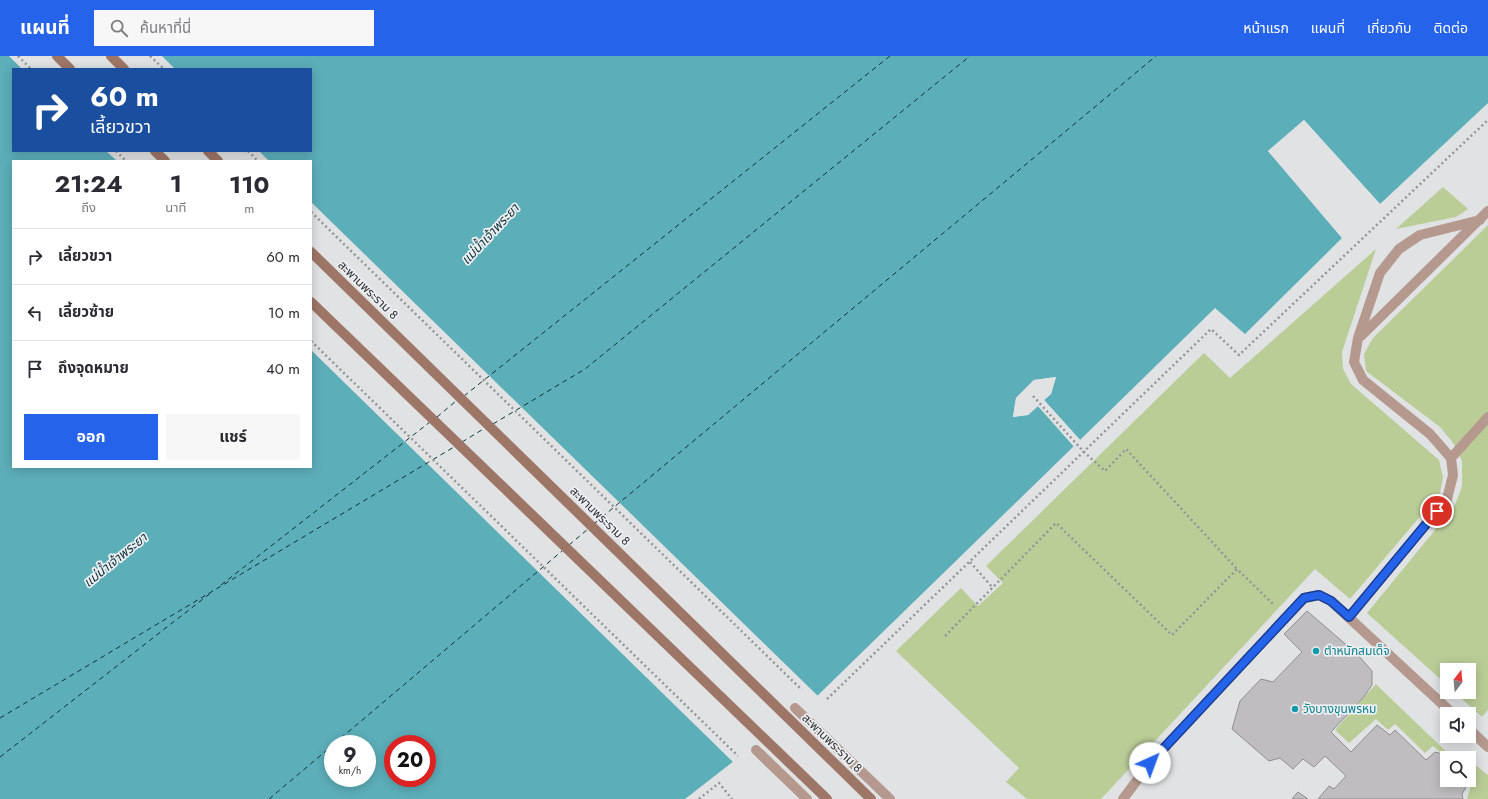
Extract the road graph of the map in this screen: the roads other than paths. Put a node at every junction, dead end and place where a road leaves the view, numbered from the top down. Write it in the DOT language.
graph roads {
  1 [pos="57,56"];
  2 [pos="111,56"];
  3 [pos="69,68"];
  4 [pos="123,68"];
  5 [pos="156,152"];
  6 [pos="209,152"];
  7 [pos="165,160"];
  8 [pos="217,160"];
  9 [pos="1488,211"];
  10 [pos="1480,220"];
  11 [pos="312,253"];
  12 [pos="312,303"];
  13 [pos="1358,338"];
  14 [pos="1488,417"];
  15 [pos="1451,458"];
  16 [pos="1349,617"];
  17 [pos="1445,707"];
  18 [pos="796,708"];
  19 [pos="1476,736"];
  20 [pos="1488,747"];
  21 [pos="756,750"];
  22 [pos="807,799"];
  23 [pos="826,799"];
  24 [pos="871,799"];
  25 [pos="890,799"];
  26 [pos="1123,799"];
  1 -- 3 [label="main road"];
  2 -- 4 [label="main road"];
  5 -- 7 [label="main road"];
  6 -- 8 [label="main road"];
  9 -- 10 [label="street"];
  10 -- 13 [label="street"];
  10 -- 13 [label="street"];
  11 -- 24 [label="main road, สะพานพระราม 8"];
  12 -- 23 [label="main road"];
  13 -- 15 [label="street"];
  14 -- 15 [label="street"];
  15 -- 16 [label="street"];
  16 -- 17 [label="street"];
  16 -- 26 [label="street"];
  18 -- 25 [label="street"];
  19 -- 20 [label="street"];
  21 -- 22 [label="street"];
}
